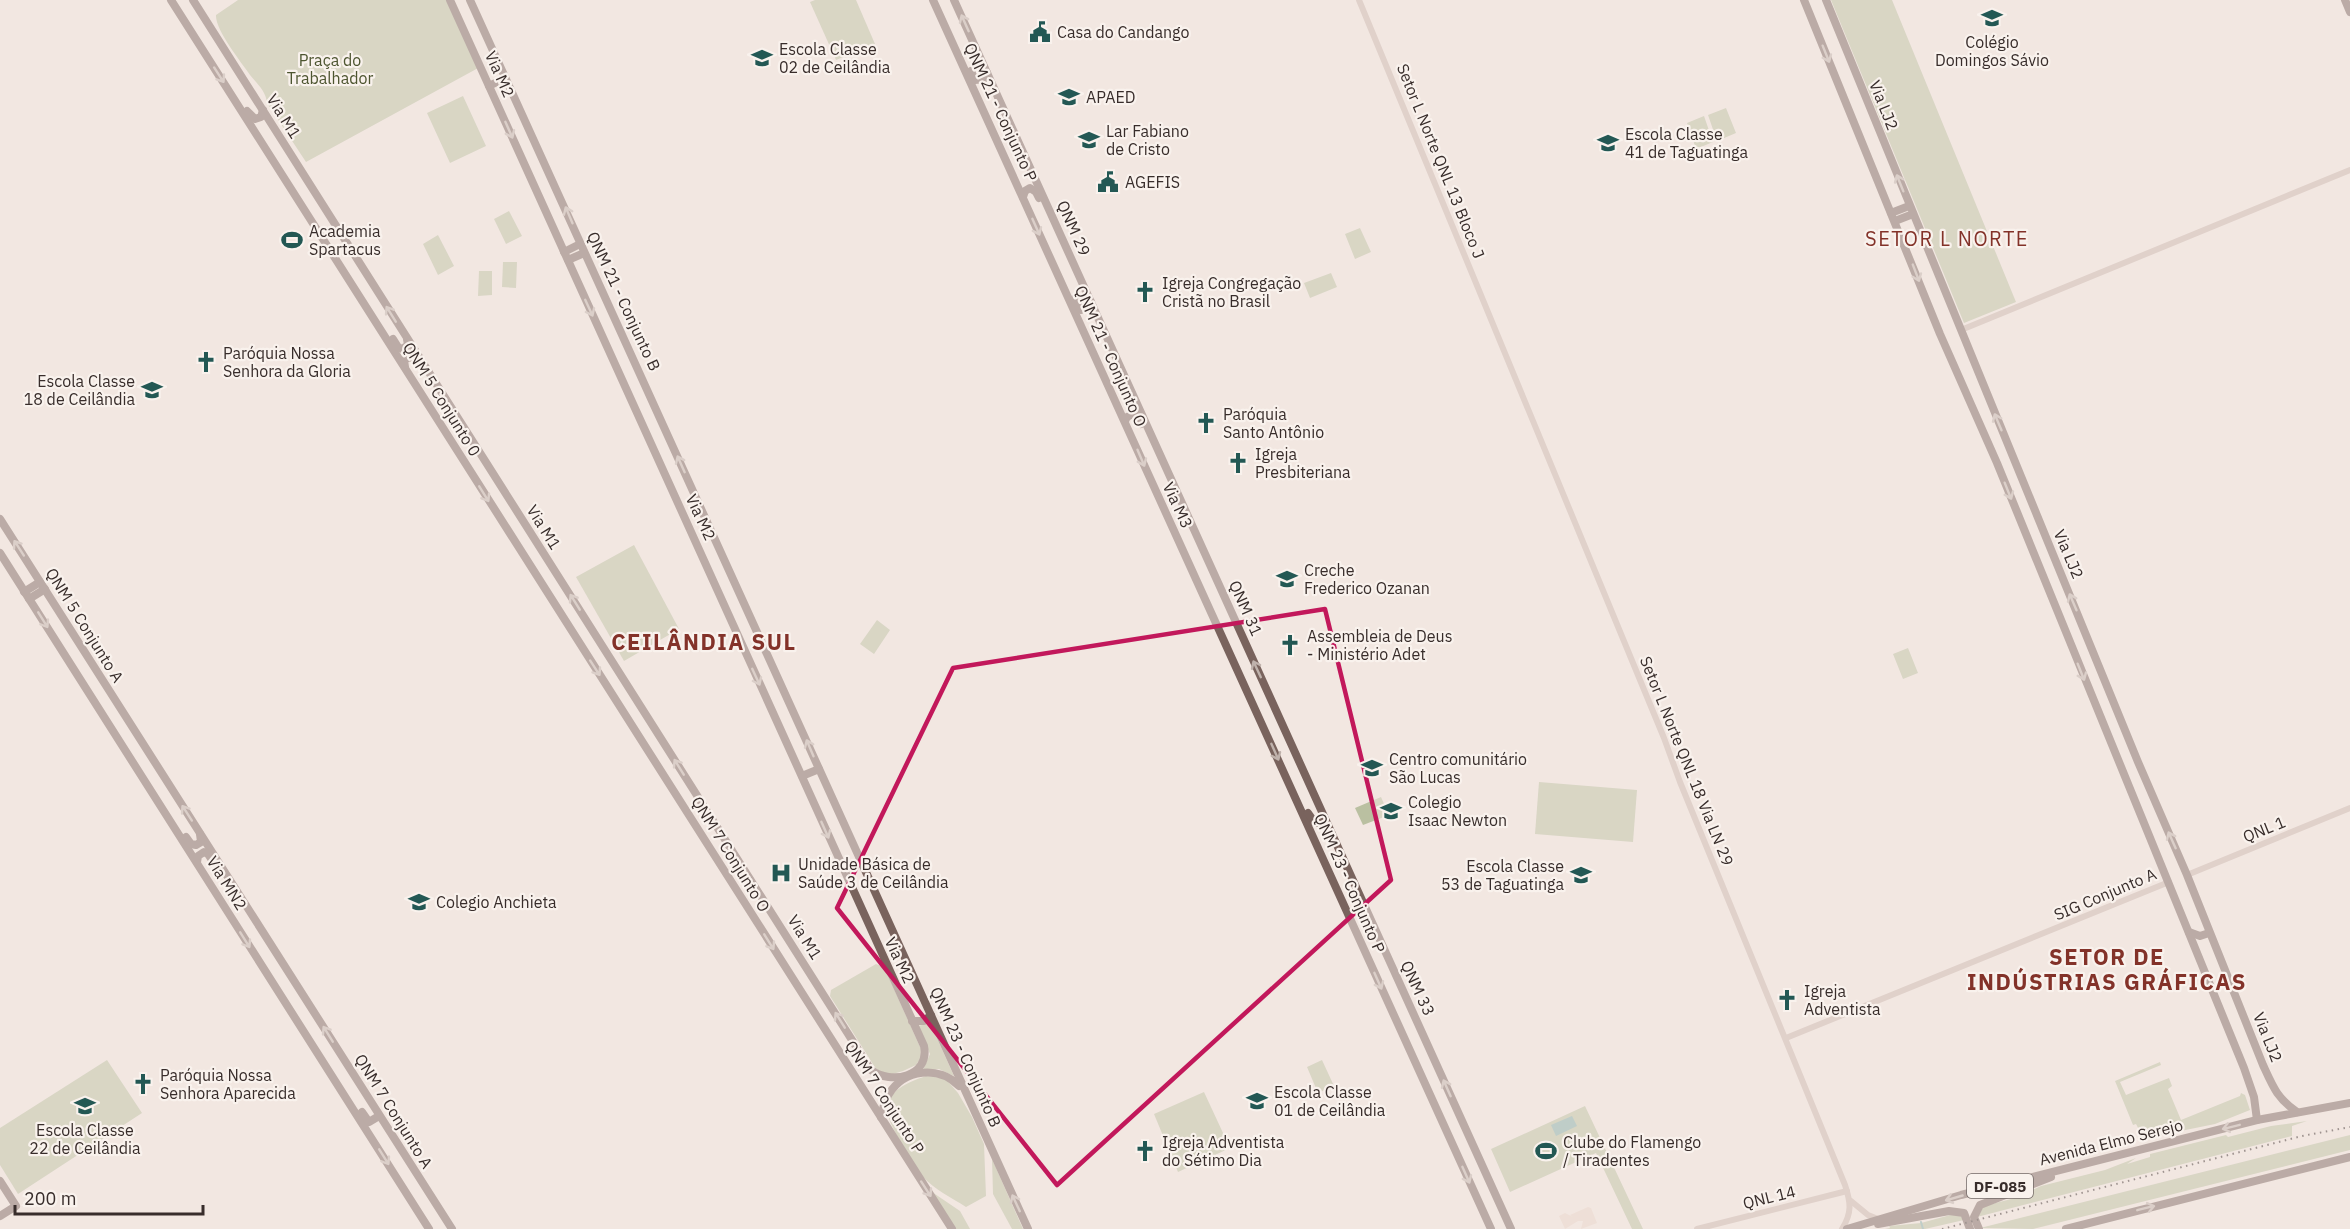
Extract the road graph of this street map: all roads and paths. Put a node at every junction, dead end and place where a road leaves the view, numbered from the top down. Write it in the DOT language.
graph roads {
  1 [pos="171,0"];
  2 [pos="192,0"];
  3 [pos="450,0"];
  4 [pos="470,0"];
  5 [pos="933,0"];
  6 [pos="954,0"];
  7 [pos="1359,0"];
  8 [pos="1804,0"];
  9 [pos="1826,0"];
  10 [pos="2345,0"];
  11 [pos="2350,12"];
  12 [pos="948,32"];
  13 [pos="500,68"];
  14 [pos="987,73"];
  15 [pos="485,76"];
  16 [pos="505,78"];
  17 [pos="489,86"];
  18 [pos="230,93"];
  19 [pos="263,110"];
  20 [pos="262,141"];
  21 [pos="285,146"];
  22 [pos="2350,170"];
  23 [pos="1023,197"];
  24 [pos="1911,210"];
  25 [pos="1893,217"];
  26 [pos="1058,230"];
  27 [pos="580,244"];
  28 [pos="1047,250"];
  29 [pos="584,253"];
  30 [pos="566,256"];
  31 [pos="1091,302"];
  32 [pos="373,317"];
  33 [pos="1961,330"];
  34 [pos="1497,333"];
  35 [pos="407,339"];
  36 [pos="405,367"];
  37 [pos="442,394"];
  38 [pos="1125,421"];
  39 [pos="2008,445"];
  40 [pos="1992,451"];
  41 [pos="1162,457"];
  42 [pos="2012,457"];
  43 [pos="1997,463"];
  44 [pos="1167,468"];
  45 [pos="1149,477"];
  46 [pos="0,519"];
  47 [pos="1181,546"];
  48 [pos="0,553"];
  49 [pos="735,584"];
  50 [pos="1219,585"];
  51 [pos="43,586"];
  52 [pos="739,594"];
  53 [pos="27,595"];
  54 [pos="721,596"];
  55 [pos="1254,704"];
  56 [pos="797,718"];
  57 [pos="1290,740"];
  58 [pos="2131,746"];
  59 [pos="2115,751"];
  60 [pos="1298,760"];
  61 [pos="2138,762"];
  62 [pos="661,769"];
  63 [pos="819,769"];
  64 [pos="2123,769"];
  65 [pos="823,778"];
  66 [pos="804,780"];
  67 [pos="150,789"];
  68 [pos="1293,794"];
  69 [pos="2350,808"];
  70 [pos="1324,817"];
  71 [pos="713,820"];
  72 [pos="200,834"];
  73 [pos="709,846"];
  74 [pos="197,862"];
  75 [pos="2187,875"];
  76 [pos="2169,882"];
  77 [pos="760,895"];
  78 [pos="243,901"];
  79 [pos="2189,932"];
  80 [pos="2209,933"];
  81 [pos="1360,941"];
  82 [pos="1397,978"];
  83 [pos="804,998"];
  84 [pos="931,1015"];
  85 [pos="912,1021"];
  86 [pos="1786,1038"];
  87 [pos="328,1070"];
  88 [pos="909,1076"];
  89 [pos="1425,1083"];
  90 [pos="963,1090"];
  91 [pos="2350,1103"];
  92 [pos="2297,1112"];
  93 [pos="379,1116"];
  94 [pos="881,1117"];
  95 [pos="1462,1120"];
  96 [pos="2257,1120"];
  97 [pos="385,1125"];
  98 [pos="369,1133"];
  99 [pos="1452,1144"];
  100 [pos="2350,1157"];
  101 [pos="2067,1169"];
  102 [pos="1489,1180"];
  103 [pos="0,1181"];
  104 [pos="1847,1191"];
  105 [pos="1851,1201"];
  106 [pos="0,1216"];
  107 [pos="1879,1220"];
  108 [pos="1865,1224"];
  109 [pos="450,1227"];
  110 [pos="429,1229"];
  111 [pos="952,1229"];
  112 [pos="1028,1229"];
  113 [pos="1491,1229"];
  114 [pos="1511,1229"];
  115 [pos="1697,1229"];
  116 [pos="1842,1229"];
  117 [pos="1847,1229"];
  118 [pos="1970,1229"];
  119 [pos="1980,1229"];
  120 [pos="2066,1229"];
  1 -- 18 [label="main road, one-way"];
  2 -- 19 [label="main road, Via M1"];
  3 -- 15 [label="main road, Via M2"];
  4 -- 13 [label="main road"];
  5 -- 12 [label="main road, QNM 21 - Conjunto P"];
  14 -- 6 [label="main road, QNM 29, one-way"];
  7 -- 34 [label="street, Setor L Norte QNL 13 Bloco J"];
  8 -- 25 [label="main road, Via LJ2, one-way"];
  24 -- 9 [label="main road, Via LJ2, one-way"];
  10 -- 11 [label="main road"];
  12 -- 14 [label="main road"];
  12 -- 23 [label="main road, QNM 21 - Conjunto P"];
  13 -- 15 [label="main road"];
  13 -- 16 [label="main road"];
  14 -- 26 [label="main road, QNM 29"];
  15 -- 17 [label="main road, Via M2"];
  16 -- 17 [label="main road"];
  27 -- 16 [label="main road, QNM 21 - Conjunto B, one-way"];
  17 -- 30 [label="main road, Via M2, one-way"];
  18 -- 19 [label="main road"];
  18 -- 20 [label="main road"];
  19 -- 21 [label="main road, Via M1"];
  20 -- 21 [label="main road"];
  20 -- 32 [label="main road, QNM 5 Conjunto 0"];
  35 -- 21 [label="main road, Via M1, one-way"];
  22 -- 33 [label="street"];
  23 -- 26 [label="main road"];
  23 -- 28 [label="main road, QNM 21 - Conjunto P, one-way"];
  24 -- 25 [label="main road"];
  24 -- 33 [label="main road, Via LJ2"];
  25 -- 40 [label="main road, Via LJ2, one-way"];
  26 -- 31 [label="main road, QNM 29"];
  27 -- 29 [label="main road, QNM 21 - Conjunto B"];
  27 -- 30 [label="main road"];
  28 -- 31 [label="main road"];
  28 -- 38 [label="main road, QNM 21 - Conjunto O"];
  29 -- 30 [label="main road"];
  49 -- 29 [label="main road, QNM 21 - Conjunto B, one-way"];
  30 -- 54 [label="main road, Via M2, one-way"];
  31 -- 41 [label="main road, QNM 29"];
  32 -- 35 [label="main road"];
  32 -- 36 [label="main road, QNM 5 Conjunto 0"];
  39 -- 33 [label="main road, Via LJ2, one-way"];
  34 -- 86 [label="street, Setor L Norte QNL 18 Via LN 29"];
  35 -- 37 [label="main road, Via M1"];
  36 -- 37 [label="main road"];
  36 -- 62 [label="main road, QNM 5 Conjunto 0, one-way"];
  71 -- 37 [label="main road, Via M1, one-way"];
  38 -- 41 [label="main road"];
  38 -- 45 [label="main road, QNM 21 - Conjunto O, one-way"];
  39 -- 40 [label="main road"];
  39 -- 42 [label="main road, Via LJ2"];
  40 -- 43 [label="main road, Via LJ2"];
  41 -- 44 [label="main road, QNM 29"];
  42 -- 43 [label="main road"];
  58 -- 42 [label="main road, Via LJ2, one-way"];
  43 -- 59 [label="main road, Via LJ2, one-way"];
  44 -- 50 [label="main road, QNM 31"];
  45 -- 47 [label="main road, Via M3"];
  51 -- 46 [label="main road, QNM 5 Conjunto A, one-way"];
  47 -- 50 [label="main road"];
  47 -- 55 [label="main road, QNM 23 - Conjunto P"];
  48 -- 53 [label="main road, Via MN2"];
  49 -- 52 [label="main road, QNM 21 - Conjunto B"];
  49 -- 54 [label="main road"];
  57 -- 50 [label="main road, QNM 31, one-way"];
  51 -- 53 [label="main road"];
  72 -- 51 [label="main road, QNM 5 Conjunto A, one-way"];
  52 -- 54 [label="main road"];
  52 -- 56 [label="main road, QNM 21 - Conjunto B"];
  53 -- 67 [label="main road, Via MN2, one-way"];
  54 -- 66 [label="main road, Via M2, one-way"];
  55 -- 57 [label="main road"];
  55 -- 68 [label="main road, QNM 23 - Conjunto P, one-way"];
  63 -- 56 [label="main road, QNM 23 - Conjunto B, one-way"];
  57 -- 60 [label="main road, QNM 31"];
  58 -- 59 [label="main road"];
  58 -- 61 [label="main road, Via LJ2"];
  59 -- 64 [label="main road, Via LJ2"];
  60 -- 70 [label="main road, QNM 33"];
  61 -- 64 [label="main road"];
  75 -- 61 [label="main road, Via LJ2, one-way"];
  62 -- 71 [label="main road"];
  62 -- 73 [label="main road, QNM 7 Conjunto O"];
  63 -- 65 [label="main road, QNM 23 - Conjunto B"];
  63 -- 66 [label="main road"];
  64 -- 76 [label="main road, Via LJ2"];
  65 -- 66 [label="main road"];
  65 -- 84 [label="main road, QNM 23 - Conjunto B"];
  66 -- 85 [label="main road, Via M2, one-way"];
  67 -- 72 [label="main road"];
  67 -- 74 [label="main road, Via MN2"];
  68 -- 70 [label="main road"];
  68 -- 81 [label="main road, QNM 23 - Conjunto P"];
  69 -- 75 [label="street, QNL 1"];
  70 -- 82 [label="main road, QNM 33"];
  71 -- 77 [label="main road, Via M1"];
  72 -- 78 [label="main road, QNM 5 Conjunto A"];
  73 -- 77 [label="main road"];
  73 -- 83 [label="main road, QNM 7 Conjunto O, one-way"];
  74 -- 78 [label="main road"];
  74 -- 87 [label="main road, Via MN2, one-way"];
  75 -- 80 [label="main road, Via LJ2"];
  76 -- 79 [label="main road, Via LJ2"];
  76 -- 86 [label="street, SIG Conjunto A"];
  88 -- 77 [label="main road, Via M1, one-way"];
  93 -- 78 [label="main road, QNM 7 Conjunto A, one-way"];
  79 -- 80 [label="main road"];
  79 -- 96 [label="main road, Via LJ2"];
  80 -- 92 [label="main road, Via LJ2"];
  81 -- 82 [label="main road"];
  81 -- 89 [label="main road, QNM 23 - Conjunto P, one-way"];
  95 -- 82 [label="main road, QNM 33, one-way"];
  83 -- 94 [label="main road, QNM 7 Conjunto P"];
  84 -- 85 [label="main road"];
  84 -- 90 [label="main road, QNM 23 - Conjunto B"];
  85 -- 88 [label="main road, Via M2"];
  86 -- 104 [label="street, Setor L Norte QNL 18 Via LN 29"];
  87 -- 93 [label="main road"];
  87 -- 98 [label="main road, Via MN2"];
  88 -- 90 [label="main road"];
  88 -- 94 [label="main road"];
  89 -- 95 [label="main road"];
  89 -- 99 [label="main road"];
  112 -- 90 [label="main road, QNM 23 - Conjunto B, one-way"];
  91 -- 92 [label="main road, Avenida Elmo Serejo / DF-085"];
  92 -- 96 [label="main road, Avenida Elmo Serejo / DF-085"];
  93 -- 97 [label="main road, QNM 7 Conjunto A"];
  94 -- 111 [label="main road, QNM 7 Conjunto P, one-way"];
  95 -- 102 [label="main road, QNM 33"];
  96 -- 101 [label="main road, Avenida Elmo Serejo / DF-085, one-way"];
  97 -- 98 [label="main road"];
  97 -- 109 [label="main road, QNM 7 Conjunto A"];
  98 -- 110 [label="main road, Via MN2, one-way"];
  99 -- 102 [label="main road"];
  99 -- 113 [label="main road, one-way"];
  120 -- 100 [label="main road, one-way"];
  101 -- 107 [label="main road, Avenida Elmo Serejo / DF-085, one-way"];
  101 -- 119 [label="main road"];
  102 -- 114 [label="main road, QNM 33"];
  103 -- 106 [label="main road"];
  104 -- 105 [label="street, Setor L Norte QNL 18 Via LN 29"];
  104 -- 115 [label="street, QNL 14"];
  105 -- 107 [label="street"];
  105 -- 116 [label="street"];
  107 -- 108 [label="main road, Avenida Elmo Serejo / DF-085"];
  108 -- 117 [label="main road, Avenida Elmo Serejo / DF-085"];
  108 -- 118 [label="main road"];
}
